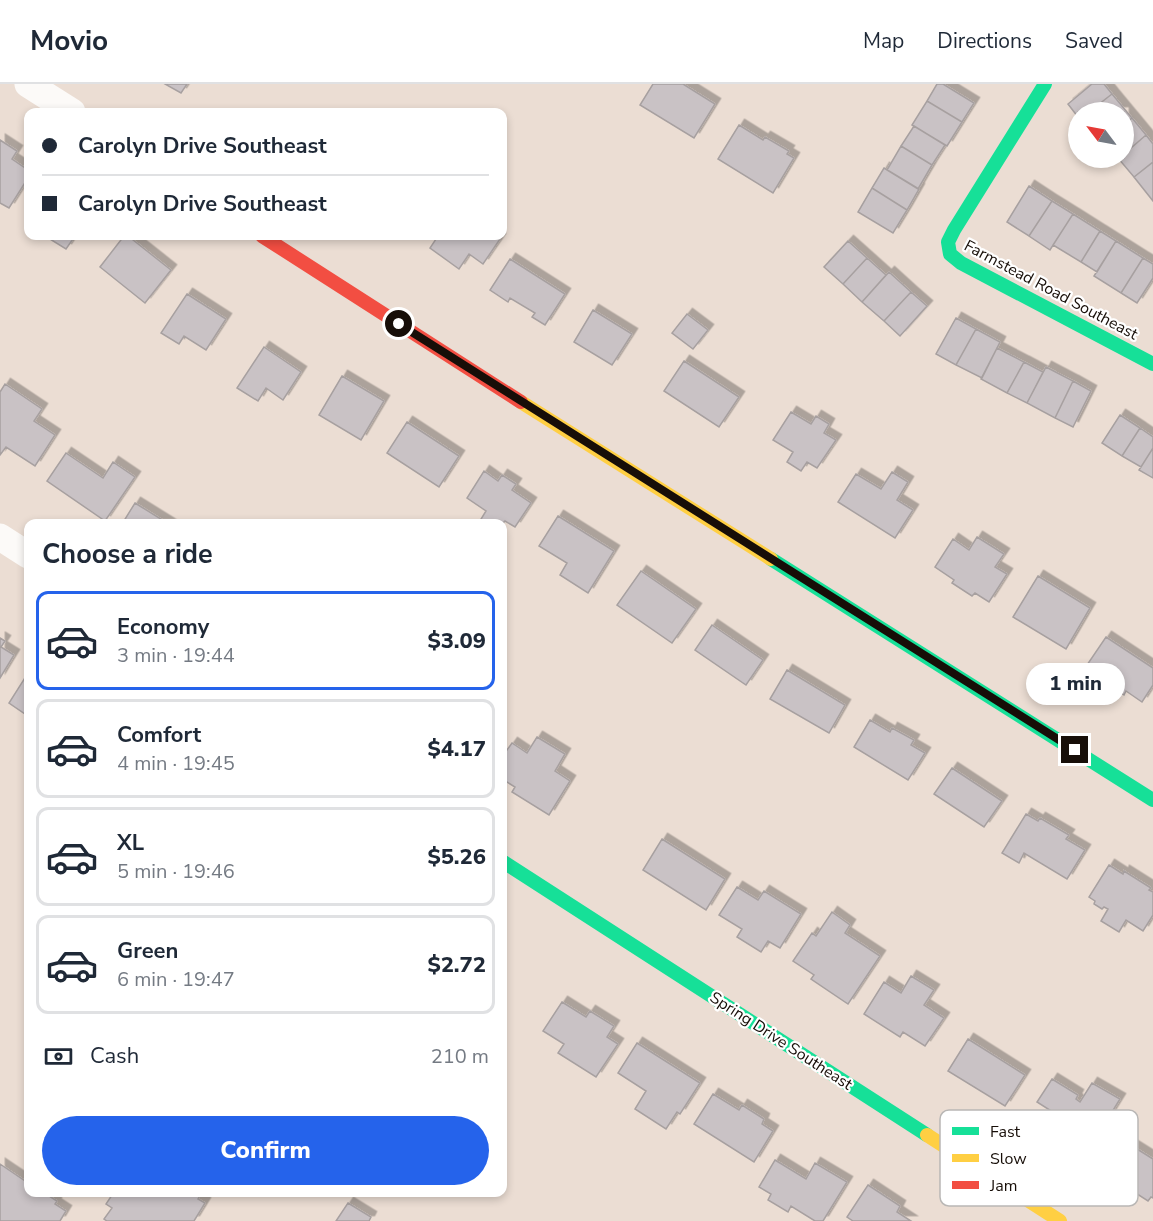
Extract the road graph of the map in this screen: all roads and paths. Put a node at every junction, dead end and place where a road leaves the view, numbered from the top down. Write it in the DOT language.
graph roads {
  1 [pos="28,84"];
  2 [pos="1045,84"];
  3 [pos="66,108"];
  4 [pos="267,240"];
  5 [pos="1153,364"];
  6 [pos="0,537"];
  7 [pos="24,552"];
  8 [pos="1153,800"];
  9 [pos="507,864"];
  10 [pos="940,1144"];
  11 [pos="1037,1206"];
  12 [pos="1060,1221"];
  1 -- 3 [label="street"];
  2 -- 5 [label="street, Farmstead Road Southeast"];
  4 -- 8 [label="street"];
  6 -- 7 [label="street"];
  9 -- 10 [label="street, Spring Drive Southeast"];
  11 -- 12 [label="street, Spring Drive Southeast"];
}
